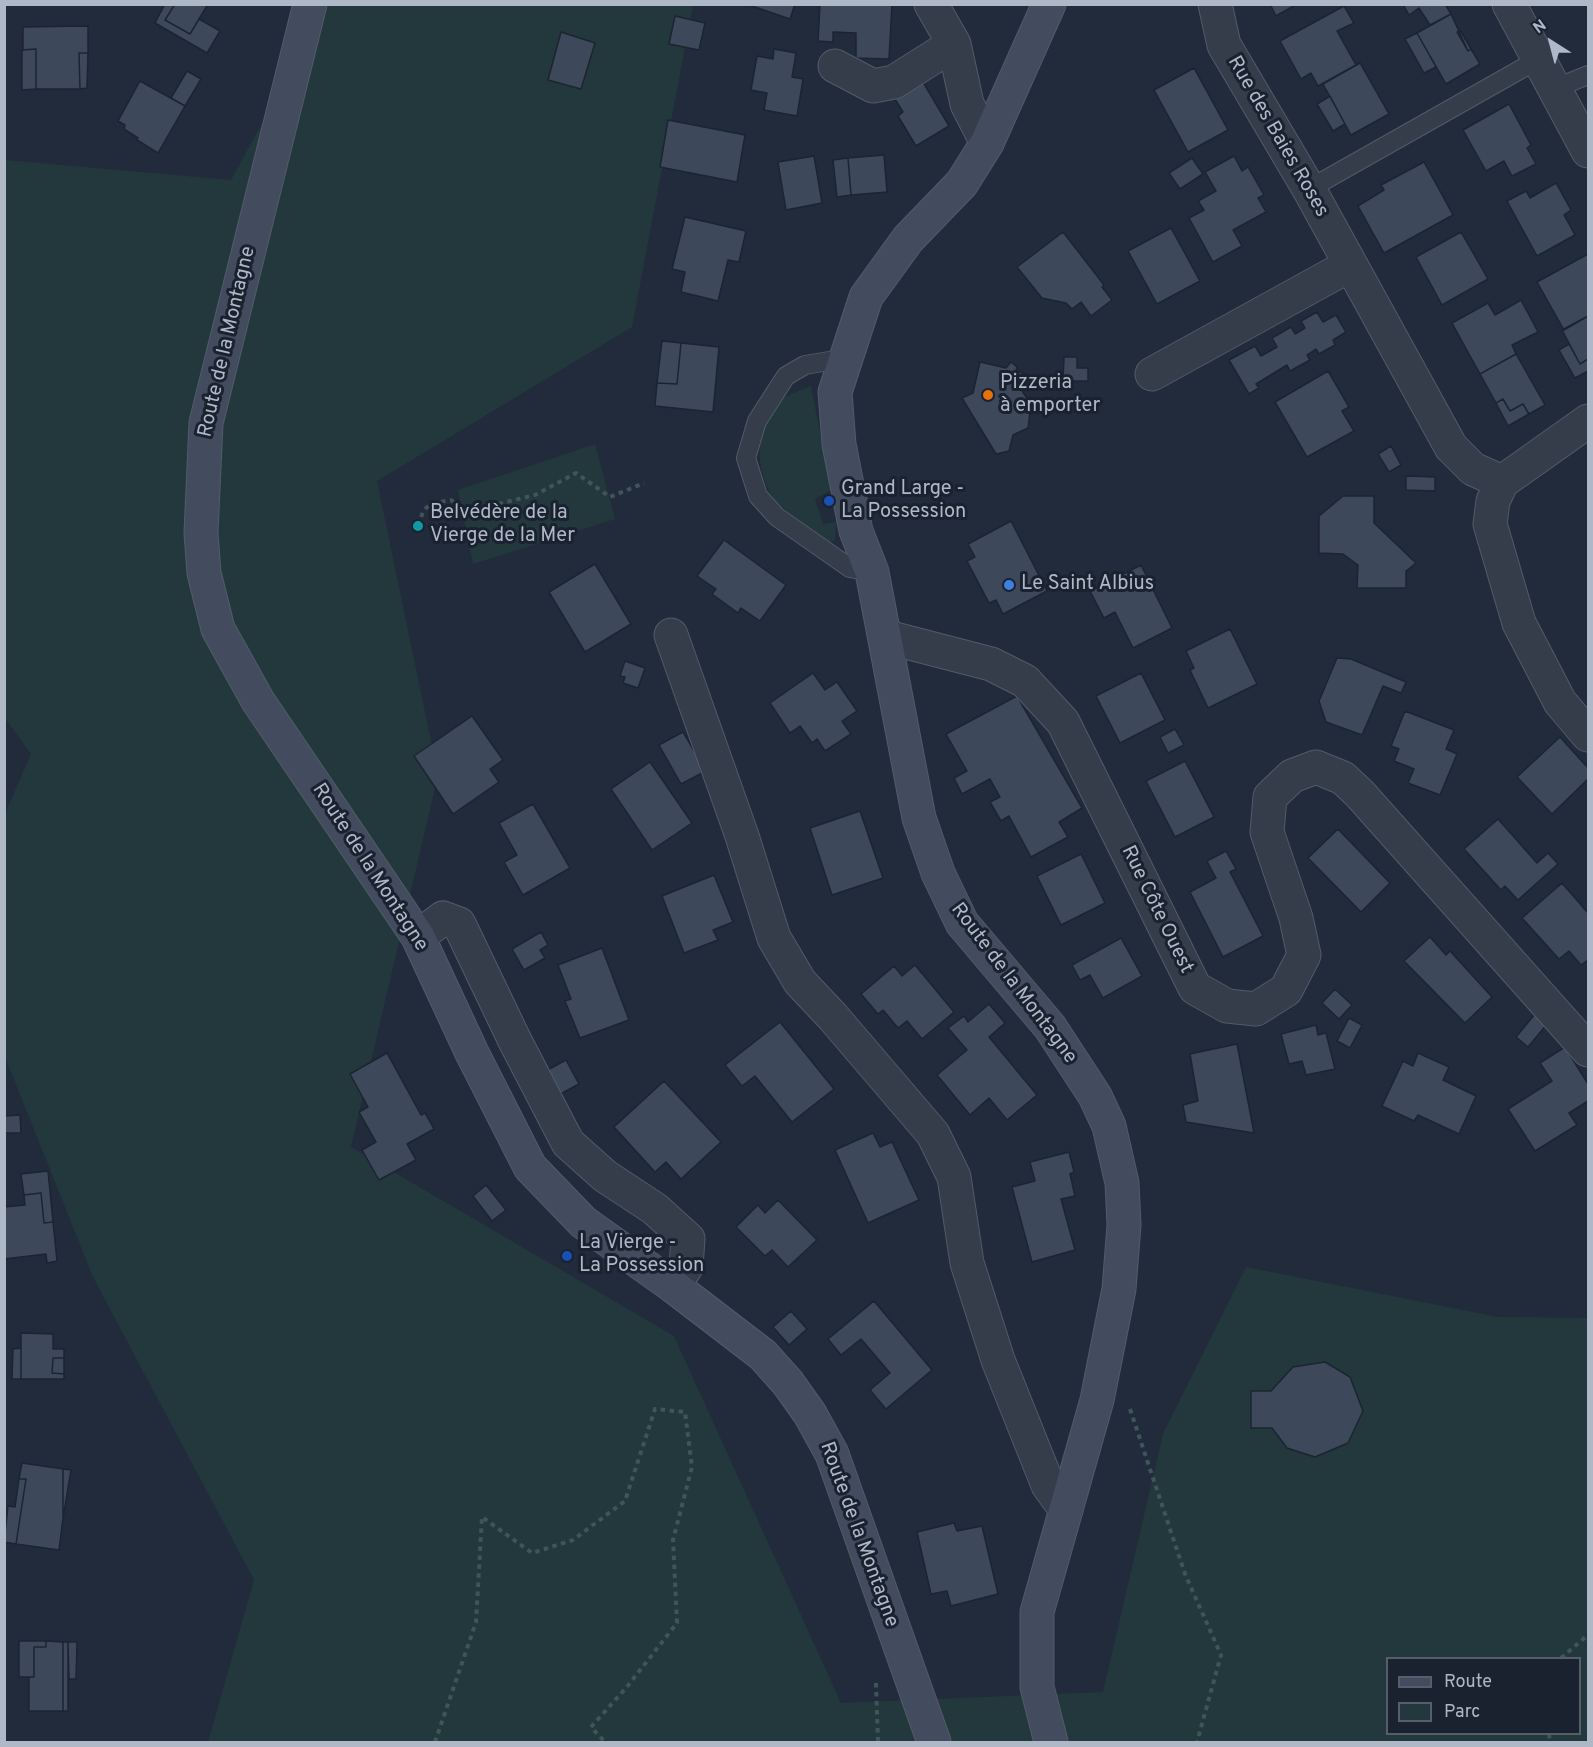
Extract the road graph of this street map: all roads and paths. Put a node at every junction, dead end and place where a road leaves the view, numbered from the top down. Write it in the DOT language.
graph roads {
  1 [pos="310,4"];
  2 [pos="931,4"];
  3 [pos="1048,4"];
  4 [pos="1215,4"];
  5 [pos="1509,4"];
  6 [pos="954,44"];
  7 [pos="1539,59"];
  8 [pos="835,66"];
  9 [pos="1588,75"];
  10 [pos="1556,88"];
  11 [pos="987,143"];
  12 [pos="1588,151"];
  13 [pos="1309,189"];
  14 [pos="1350,265"];
  15 [pos="847,358"];
  16 [pos="1152,374"];
  17 [pos="1588,421"];
  18 [pos="1502,482"];
  19 [pos="644,483"];
  20 [pos="420,526"];
  21 [pos="872,572"];
  22 [pos="671,635"];
  23 [pos="886,637"];
  24 [pos="1588,735"];
  25 [pos="418,936"];
  26 [pos="1588,1050"];
  27 [pos="673,1286"];
  28 [pos="1126,1398"];
  29 [pos="1066,1510"];
  30 [pos="1588,1635"];
  31 [pos="1563,1657"];
  32 [pos="435,1743"];
  33 [pos="605,1743"];
  34 [pos="934,1743"];
  35 [pos="1051,1743"];
  36 [pos="1197,1743"];
  1 -- 25 [label="main road, Route de la Montagne"];
  2 -- 6 [label="street"];
  3 -- 11 [label="main road, Route de la Montagne"];
  4 -- 13 [label="street, Rue des Baies Roses"];
  5 -- 7 [label="street"];
  6 -- 8 [label="street"];
  6 -- 11 [label="street"];
  7 -- 10 [label="street"];
  7 -- 13 [label="lane"];
  9 -- 10 [label="lane"];
  10 -- 12 [label="street"];
  11 -- 15 [label="main road, Route de la Montagne"];
  13 -- 14 [label="street, Rue des Baies Roses"];
  14 -- 16 [label="street"];
  14 -- 18 [label="street, Rue des Baies Roses"];
  15 -- 21 [label="main road, Route de la Montagne"];
  15 -- 21 [label="lane"];
  17 -- 18 [label="street"];
  18 -- 24 [label="street"];
  19 -- 20 [label="path"];
  21 -- 23 [label="main road, Route de la Montagne"];
  22 -- 29 [label="street"];
  23 -- 26 [label="street, Rue Côte Ouest"];
  23 -- 29 [label="main road, Route de la Montagne"];
  25 -- 27 [label="main road, Route de la Montagne"];
  25 -- 27 [label="street"];
  27 -- 34 [label="main road, Route de la Montagne"];
  28 -- 36 [label="path"];
  29 -- 35 [label="main road, Route de la Montagne"];
  30 -- 31 [label="path"];
  32 -- 33 [label="path"];
}
